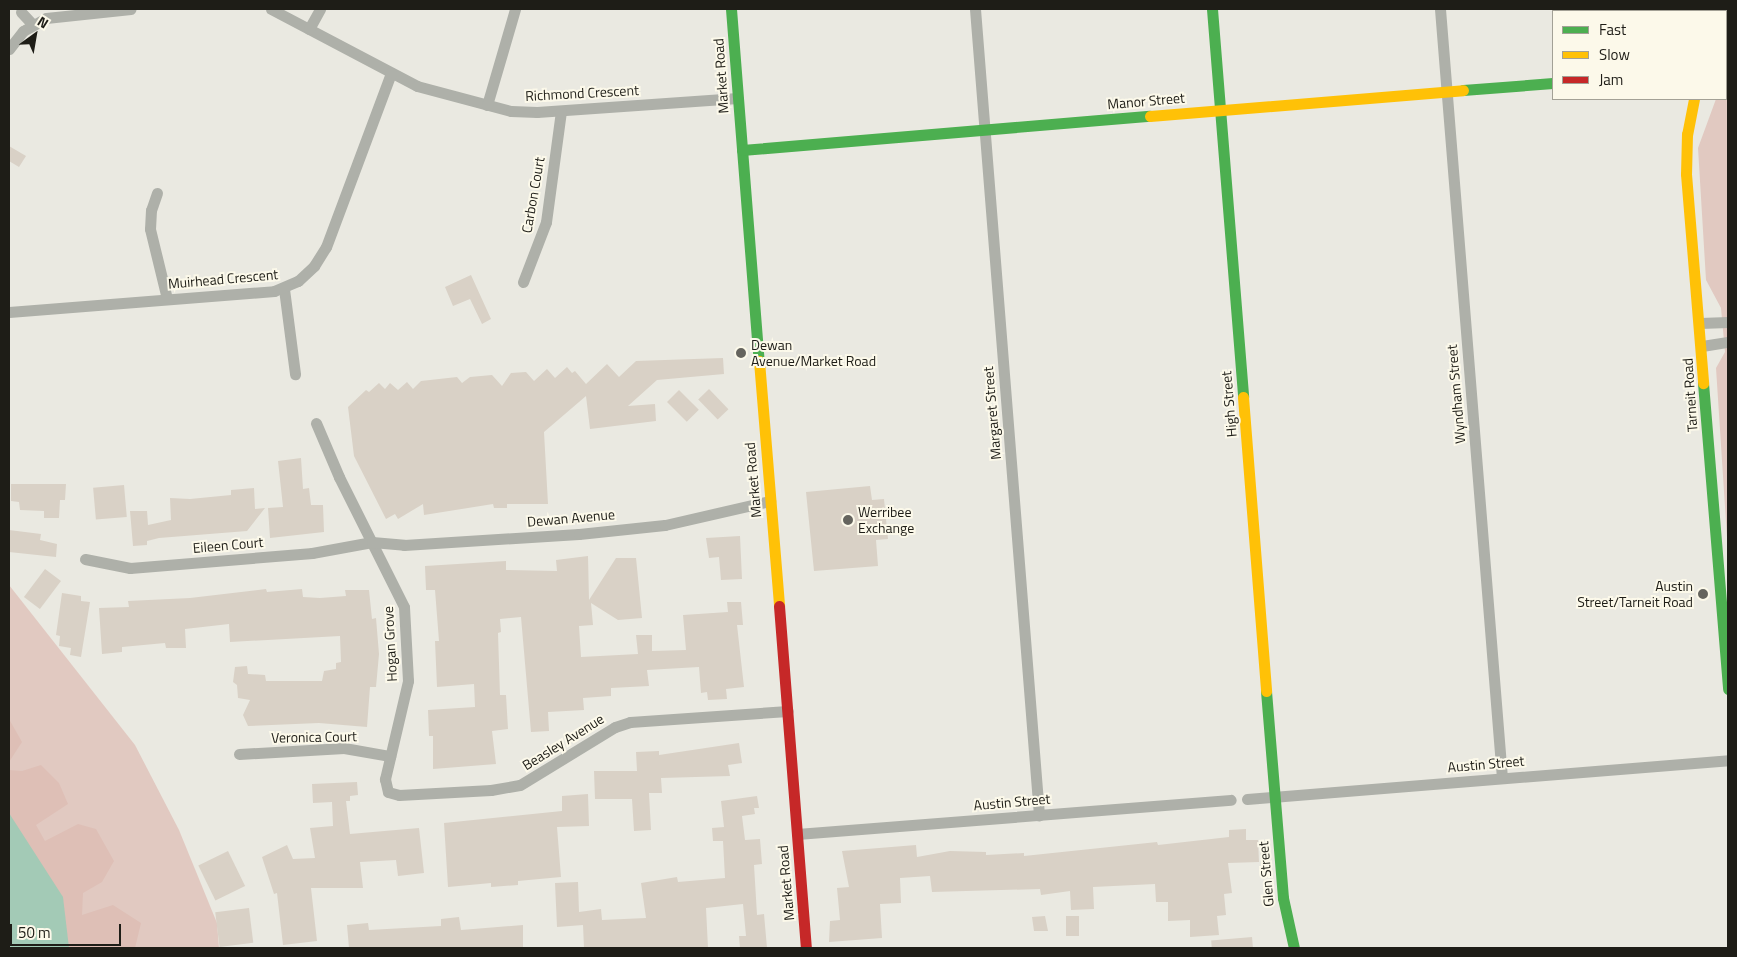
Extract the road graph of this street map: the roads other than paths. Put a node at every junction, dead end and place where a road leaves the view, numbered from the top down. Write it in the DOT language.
graph roads {
  1 [pos="132,9"];
  2 [pos="271,9"];
  3 [pos="320,9"];
  4 [pos="515,9"];
  5 [pos="731,9"];
  6 [pos="975,9"];
  7 [pos="1212,9"];
  8 [pos="1440,9"];
  9 [pos="21,12"];
  10 [pos="32,24"];
  11 [pos="309,29"];
  12 [pos="9,49"];
  13 [pos="391,73"];
  14 [pos="1552,83"];
  15 [pos="1447,92"];
  16 [pos="738,98"];
  17 [pos="1694,100"];
  18 [pos="487,105"];
  19 [pos="1220,110"];
  20 [pos="561,111"];
  21 [pos="984,129"];
  22 [pos="742,150"];
  23 [pos="157,192"];
  24 [pos="523,282"];
  25 [pos="284,289"];
  26 [pos="166,299"];
  27 [pos="9,312"];
  28 [pos="1728,322"];
  29 [pos="1700,323"];
  30 [pos="1728,342"];
  31 [pos="1702,346"];
  32 [pos="295,374"];
  33 [pos="316,423"];
  34 [pos="770,501"];
  35 [pos="372,542"];
  36 [pos="85,559"];
  37 [pos="1728,689"];
  38 [pos="788,711"];
  39 [pos="239,754"];
  40 [pos="390,756"];
  41 [pos="1728,760"];
  42 [pos="1502,778"];
  43 [pos="386,790"];
  44 [pos="1275,796"];
  45 [pos="1247,799"];
  46 [pos="1231,800"];
  47 [pos="1039,815"];
  48 [pos="797,834"];
  49 [pos="806,948"];
  50 [pos="1294,948"];
  1 -- 10 [label="street"];
  2 -- 11 [label="street, Richmond Crescent"];
  3 -- 11 [label="street"];
  4 -- 18 [label="street"];
  5 -- 16 [label="street, Market Road"];
  6 -- 21 [label="street, Margaret Street"];
  7 -- 19 [label="street, High Street"];
  8 -- 15 [label="street, Wyndham Street"];
  9 -- 10 [label="street"];
  10 -- 12 [label="street"];
  11 -- 13 [label="street, Richmond Crescent"];
  13 -- 18 [label="street, Richmond Crescent"];
  13 -- 25 [label="street, Muirhead Crescent"];
  14 -- 15 [label="street, Manor Street"];
  15 -- 19 [label="street, Manor Street"];
  15 -- 42 [label="street, Wyndham Street"];
  16 -- 20 [label="street, Richmond Crescent"];
  16 -- 22 [label="street, Market Road"];
  17 -- 29 [label="street, Tarneit Road"];
  18 -- 20 [label="street, Richmond Crescent"];
  19 -- 21 [label="street, Manor Street"];
  19 -- 44 [label="street, High Street"];
  20 -- 24 [label="street, Carbon Court"];
  21 -- 22 [label="street, Manor Street"];
  21 -- 47 [label="street, Margaret Street"];
  22 -- 34 [label="street, Market Road"];
  23 -- 26 [label="street"];
  25 -- 26 [label="street, Muirhead Crescent"];
  25 -- 32 [label="street"];
  26 -- 27 [label="street, Muirhead Crescent"];
  28 -- 29 [label="street"];
  29 -- 31 [label="street, Tarneit Road"];
  30 -- 31 [label="street"];
  31 -- 37 [label="street, Tarneit Road"];
  33 -- 35 [label="street, Hogan Grove"];
  34 -- 35 [label="street, Dewan Avenue"];
  34 -- 38 [label="street, Market Road"];
  35 -- 36 [label="street, Eileen Court"];
  35 -- 40 [label="street, Hogan Grove"];
  38 -- 43 [label="street, Beasley Avenue"];
  38 -- 48 [label="street, Market Road"];
  39 -- 40 [label="street, Veronica Court"];
  40 -- 43 [label="street, Hogan Grove"];
  41 -- 42 [label="street, Austin Street"];
  42 -- 44 [label="street, Austin Street"];
  44 -- 45 [label="street, Austin Street"];
  44 -- 50 [label="street, Glen Street"];
  46 -- 47 [label="street, Austin Street"];
  47 -- 48 [label="street, Austin Street"];
  48 -- 49 [label="street, Market Road"];
}
